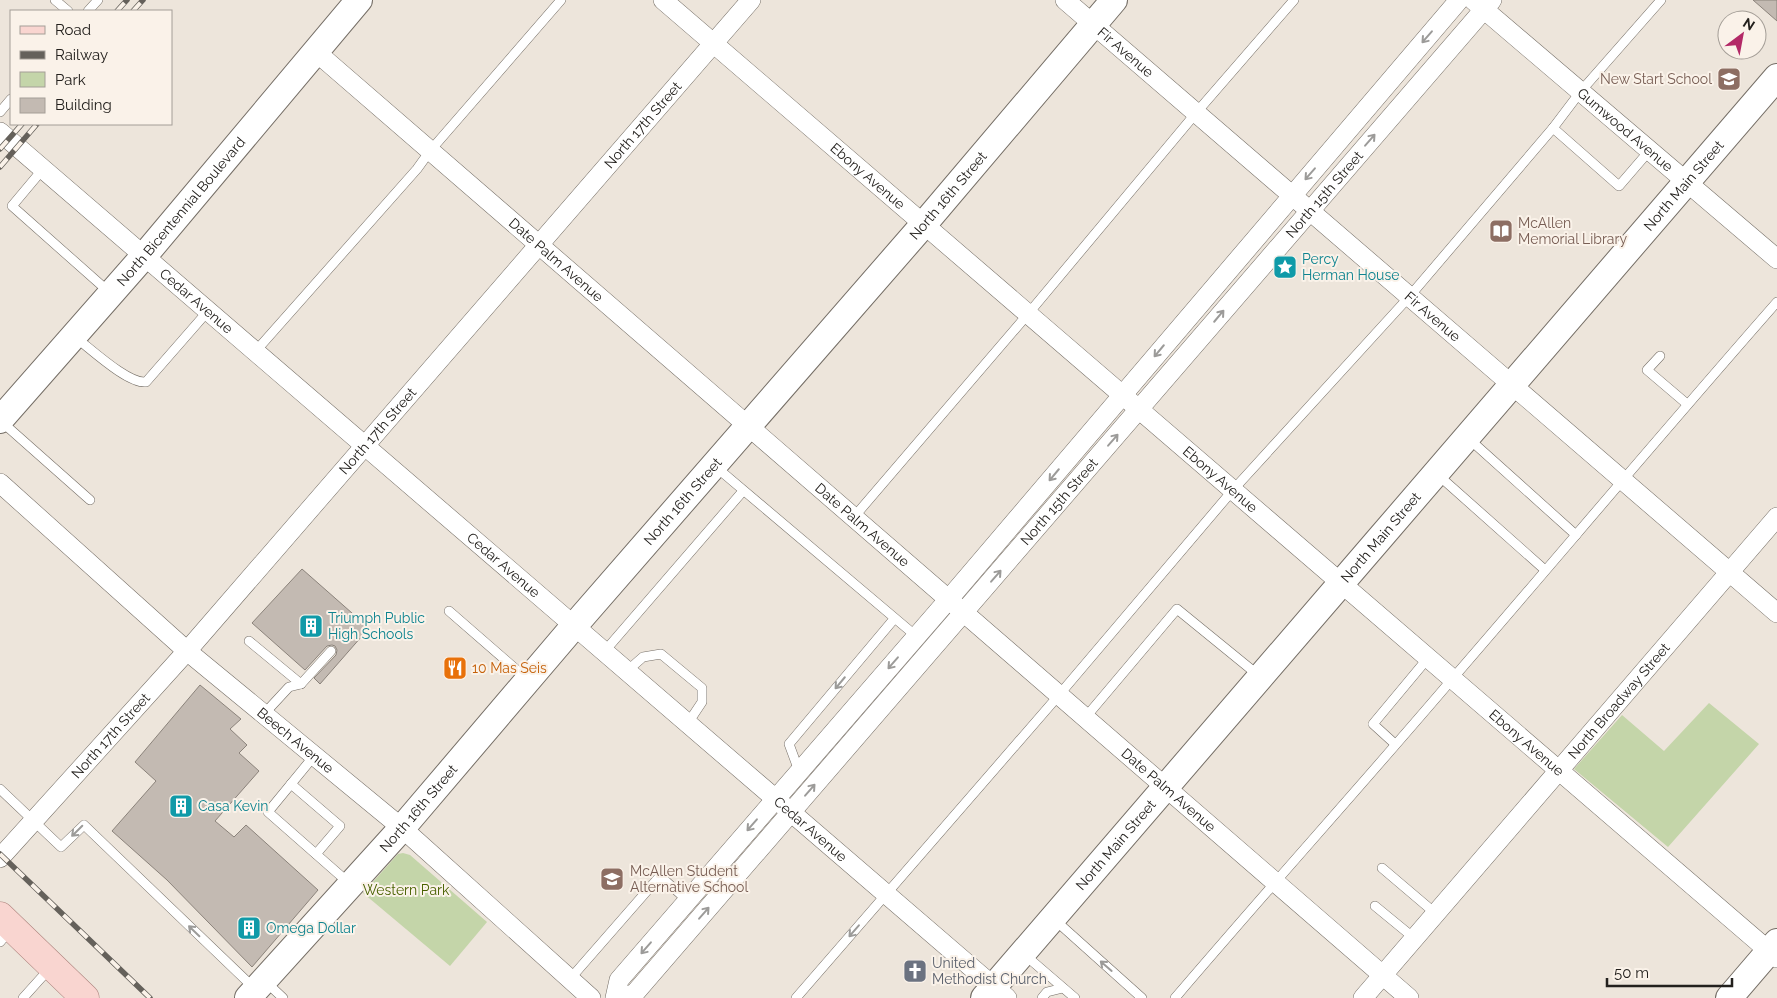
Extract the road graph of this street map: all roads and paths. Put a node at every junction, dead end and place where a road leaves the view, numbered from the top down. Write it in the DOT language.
graph roads {
  1 [pos="55,0"];
  2 [pos="98,0"];
  3 [pos="359,0"];
  4 [pos="561,0"];
  5 [pos="663,0"];
  6 [pos="751,0"];
  7 [pos="1065,0"];
  8 [pos="1114,0"];
  9 [pos="1294,0"];
  10 [pos="1458,0"];
  11 [pos="1661,0"];
  12 [pos="1483,3"];
  13 [pos="67,10"];
  14 [pos="89,10"];
  15 [pos="1093,24"];
  16 [pos="713,44"];
  17 [pos="315,51"];
  18 [pos="1777,77"];
  19 [pos="1581,91"];
  20 [pos="10,100"];
  21 [pos="0,112"];
  22 [pos="1196,113"];
  23 [pos="1553,128"];
  24 [pos="0,132"];
  25 [pos="430,150"];
  26 [pos="1650,150"];
  27 [pos="43,169"];
  28 [pos="1687,182"];
  29 [pos="1291,196"];
  30 [pos="1309,210"];
  31 [pos="924,224"];
  32 [pos="539,245"];
  33 [pos="144,256"];
  34 [pos="1777,259"];
  35 [pos="112,294"];
  36 [pos="1409,296"];
  37 [pos="1777,302"];
  38 [pos="208,311"];
  39 [pos="1028,314"];
  40 [pos="74,336"];
  41 [pos="255,352"];
  42 [pos="1660,356"];
  43 [pos="1512,385"];
  44 [pos="1122,396"];
  45 [pos="1687,404"];
  46 [pos="1139,410"];
  47 [pos="0,420"];
  48 [pos="748,426"];
  49 [pos="1467,437"];
  50 [pos="364,446"];
  51 [pos="714,466"];
  52 [pos="1436,473"];
  53 [pos="1621,480"];
  54 [pos="0,483"];
  55 [pos="1233,490"];
  56 [pos="743,491"];
  57 [pos="90,500"];
  58 [pos="1777,517"];
  59 [pos="854,518"];
  60 [pos="1576,535"];
  61 [pos="1545,570"];
  62 [pos="1730,572"];
  63 [pos="1341,583"];
  64 [pos="948,600"];
  65 [pos="449,611"];
  66 [pos="964,613"];
  67 [pos="1777,613"];
  68 [pos="894,618"];
  69 [pos="574,626"];
  70 [pos="916,636"];
  71 [pos="249,641"];
  72 [pos="187,651"];
  73 [pos="331,651"];
  74 [pos="604,652"];
  75 [pos="1428,658"];
  76 [pos="627,671"];
  77 [pos="1260,677"];
  78 [pos="1453,679"];
  79 [pos="528,680"];
  80 [pos="301,684"];
  81 [pos="1059,695"];
  82 [pos="264,714"];
  83 [pos="1085,718"];
  84 [pos="688,723"];
  85 [pos="1395,744"];
  86 [pos="314,756"];
  87 [pos="1559,770"];
  88 [pos="798,771"];
  89 [pos="290,784"];
  90 [pos="1166,787"];
  91 [pos="0,789"];
  92 [pos="775,798"];
  93 [pos="791,812"];
  94 [pos="34,821"];
  95 [pos="402,828"];
  96 [pos="316,854"];
  97 [pos="0,858"];
  98 [pos="1382,868"];
  99 [pos="1274,882"];
  100 [pos="351,884"];
  101 [pos="886,894"];
  102 [pos="687,900"];
  103 [pos="1375,906"];
  104 [pos="1435,913"];
  105 [pos="1053,919"];
  106 [pos="4,929"];
  107 [pos="1414,938"];
  108 [pos="1774,950"];
  109 [pos="1022,953"];
  110 [pos="52,966"];
  111 [pos="1382,975"];
  112 [pos="570,979"];
  113 [pos="1063,988"];
  114 [pos="256,989"];
  115 [pos="995,994"];
  116 [pos="23,998"];
  117 [pos="84,998"];
  118 [pos="283,998"];
  119 [pos="591,998"];
  120 [pos="615,998"];
  121 [pos="623,998"];
  122 [pos="796,998"];
  123 [pos="1042,998"];
  124 [pos="1075,998"];
  125 [pos="1142,998"];
  126 [pos="1175,998"];
  127 [pos="1362,998"];
  128 [pos="1409,998"];
  129 [pos="1729,998"];
  1 -- 13 [label="lane"];
  2 -- 14 [label="lane"];
  3 -- 17 [label="street, North Bicentennial Boulevard"];
  4 -- 25 [label="lane"];
  5 -- 16 [label="street, Ebony Avenue"];
  6 -- 16 [label="street, North 17th Street"];
  7 -- 15 [label="street, Fir Avenue"];
  8 -- 15 [label="street, North 16th Street"];
  9 -- 22 [label="lane"];
  10 -- 29 [label="street, North 15th Street, one-way"];
  11 -- 19 [label="lane"];
  12 -- 19 [label="street, Gumwood Avenue"];
  30 -- 12 [label="street, North 15th Street, one-way"];
  15 -- 22 [label="street, Fir Avenue"];
  15 -- 31 [label="street, North 16th Street"];
  16 -- 31 [label="street, Ebony Avenue"];
  16 -- 32 [label="street, North 17th Street"];
  17 -- 25 [label="street, Date Palm Avenue"];
  17 -- 33 [label="street, North Bicentennial Boulevard"];
  18 -- 28 [label="street, North Main Street"];
  19 -- 23 [label="lane"];
  19 -- 26 [label="street, Gumwood Avenue"];
  20 -- 21 [label="lane"];
  22 -- 29 [label="street, Fir Avenue"];
  22 -- 39 [label="lane"];
  23 -- 26 [label="lane"];
  23 -- 36 [label="lane"];
  24 -- 27 [label="street, Cedar Avenue"];
  25 -- 32 [label="street, Date Palm Avenue"];
  25 -- 41 [label="lane"];
  26 -- 28 [label="street, Gumwood Avenue"];
  27 -- 33 [label="street, Cedar Avenue"];
  27 -- 35 [label="lane"];
  28 -- 34 [label="street, Gumwood Avenue"];
  28 -- 43 [label="street, North Main Street"];
  29 -- 30 [label="street, Fir Avenue"];
  29 -- 44 [label="street, North 15th Street, one-way"];
  30 -- 36 [label="street, Fir Avenue"];
  46 -- 30 [label="street, North 15th Street, one-way"];
  31 -- 39 [label="street, Ebony Avenue"];
  31 -- 48 [label="street, North 16th Street"];
  32 -- 48 [label="street, Date Palm Avenue"];
  32 -- 50 [label="street, North 17th Street"];
  33 -- 35 [label="street, North Bicentennial Boulevard"];
  33 -- 38 [label="street, Cedar Avenue"];
  35 -- 40 [label="street, North Bicentennial Boulevard"];
  36 -- 43 [label="street, Fir Avenue"];
  36 -- 55 [label="lane"];
  37 -- 45 [label="lane"];
  38 -- 40 [label="lane"];
  38 -- 41 [label="street, Cedar Avenue"];
  39 -- 44 [label="street, Ebony Avenue"];
  39 -- 59 [label="lane"];
  40 -- 47 [label="street, North Bicentennial Boulevard"];
  41 -- 50 [label="street, Cedar Avenue"];
  42 -- 45 [label="lane"];
  43 -- 49 [label="street, North Main Street"];
  43 -- 53 [label="street, Fir Avenue"];
  44 -- 46 [label="street, Ebony Avenue"];
  44 -- 64 [label="street, North 15th Street, one-way"];
  45 -- 53 [label="lane"];
  46 -- 55 [label="street, Ebony Avenue"];
  66 -- 46 [label="street, North 15th Street, one-way"];
  47 -- 57 [label="lane"];
  48 -- 51 [label="street, North 16th Street"];
  48 -- 59 [label="street, Date Palm Avenue"];
  49 -- 52 [label="street, North Main Street"];
  49 -- 60 [label="lane"];
  50 -- 69 [label="street, Cedar Avenue"];
  50 -- 72 [label="street, North 17th Street"];
  51 -- 56 [label="lane"];
  51 -- 69 [label="street, North 16th Street"];
  52 -- 61 [label="lane"];
  52 -- 63 [label="street, North Main Street"];
  53 -- 60 [label="lane"];
  53 -- 62 [label="street, Fir Avenue"];
  54 -- 72 [label="street, Beech Avenue"];
  55 -- 63 [label="street, Ebony Avenue"];
  55 -- 81 [label="lane"];
  56 -- 68 [label="lane"];
  56 -- 74 [label="lane"];
  58 -- 62 [label="street, North Broadway Street"];
  59 -- 64 [label="street, Date Palm Avenue"];
  60 -- 61 [label="lane"];
  61 -- 78 [label="lane"];
  62 -- 67 [label="street, Fir Avenue"];
  62 -- 87 [label="street, North Broadway Street"];
  63 -- 75 [label="street, Ebony Avenue"];
  63 -- 77 [label="street, North Main Street"];
  64 -- 66 [label="street, Date Palm Avenue"];
  64 -- 70 [label="street, North 15th Street"];
  65 -- 79 [label="lane"];
  66 -- 81 [label="street, Date Palm Avenue"];
  93 -- 66 [label="street, North 15th Street, one-way"];
  68 -- 70 [label="lane"];
  68 -- 88 [label="lane, one-way"];
  69 -- 74 [label="street, Cedar Avenue"];
  69 -- 79 [label="street, North 16th Street"];
  70 -- 88 [label="street, North 15th Street, one-way"];
  71 -- 80 [label="lane"];
  72 -- 82 [label="street, Beech Avenue"];
  72 -- 94 [label="street, North 17th Street"];
  73 -- 80 [label="lane"];
  74 -- 76 [label="street, Cedar Avenue"];
  75 -- 78 [label="street, Ebony Avenue"];
  75 -- 85 [label="lane"];
  76 -- 84 [label="street, Cedar Avenue"];
  76 -- 84 [label="lane"];
  77 -- 83 [label="lane"];
  77 -- 90 [label="street, North Main Street"];
  78 -- 85 [label="lane"];
  78 -- 87 [label="street, Ebony Avenue"];
  79 -- 95 [label="street, North 16th Street"];
  80 -- 82 [label="lane"];
  81 -- 83 [label="street, Date Palm Avenue"];
  81 -- 101 [label="lane"];
  82 -- 86 [label="street, Beech Avenue"];
  83 -- 90 [label="street, Date Palm Avenue"];
  84 -- 92 [label="street, Cedar Avenue"];
  85 -- 99 [label="lane"];
  86 -- 89 [label="lane"];
  86 -- 95 [label="street, Beech Avenue"];
  87 -- 104 [label="street, North Broadway Street"];
  87 -- 108 [label="street, Ebony Avenue"];
  88 -- 92 [label="street, North 15th Street"];
  89 -- 96 [label="lane"];
  89 -- 96 [label="lane"];
  90 -- 99 [label="street, Date Palm Avenue"];
  90 -- 105 [label="street, North Main Street"];
  91 -- 94 [label="lane"];
  92 -- 93 [label="street, Cedar Avenue"];
  92 -- 102 [label="street, North 15th Street, one-way"];
  93 -- 101 [label="street, Cedar Avenue"];
  121 -- 93 [label="street, North 15th Street, one-way"];
  94 -- 97 [label="street, North 17th Street"];
  114 -- 94 [label="lane, one-way"];
  95 -- 100 [label="street, North 16th Street"];
  95 -- 112 [label="street, Beech Avenue"];
  96 -- 100 [label="lane"];
  98 -- 104 [label="lane"];
  99 -- 111 [label="street, Date Palm Avenue"];
  99 -- 126 [label="lane"];
  100 -- 114 [label="street, North 16th Street"];
  101 -- 115 [label="street, Cedar Avenue"];
  101 -- 122 [label="lane, one-way"];
  102 -- 112 [label="lane"];
  102 -- 120 [label="street, North 15th Street, one-way"];
  103 -- 107 [label="lane"];
  104 -- 107 [label="street, North Broadway Street"];
  105 -- 109 [label="street, North Main Street"];
  125 -- 105 [label="lane, one-way"];
  106 -- 110 [label="main road"];
  107 -- 111 [label="street, North Broadway Street"];
  108 -- 129 [label="street"];
  109 -- 113 [label="lane"];
  109 -- 115 [label="street, North Main Street"];
  110 -- 116 [label="lane"];
  110 -- 117 [label="main road"];
  111 -- 127 [label="street, North Broadway Street"];
  111 -- 128 [label="street, Date Palm Avenue"];
  112 -- 119 [label="street, Beech Avenue"];
  113 -- 123 [label="lane"];
  113 -- 124 [label="lane"];
  114 -- 118 [label="lane"];
}
